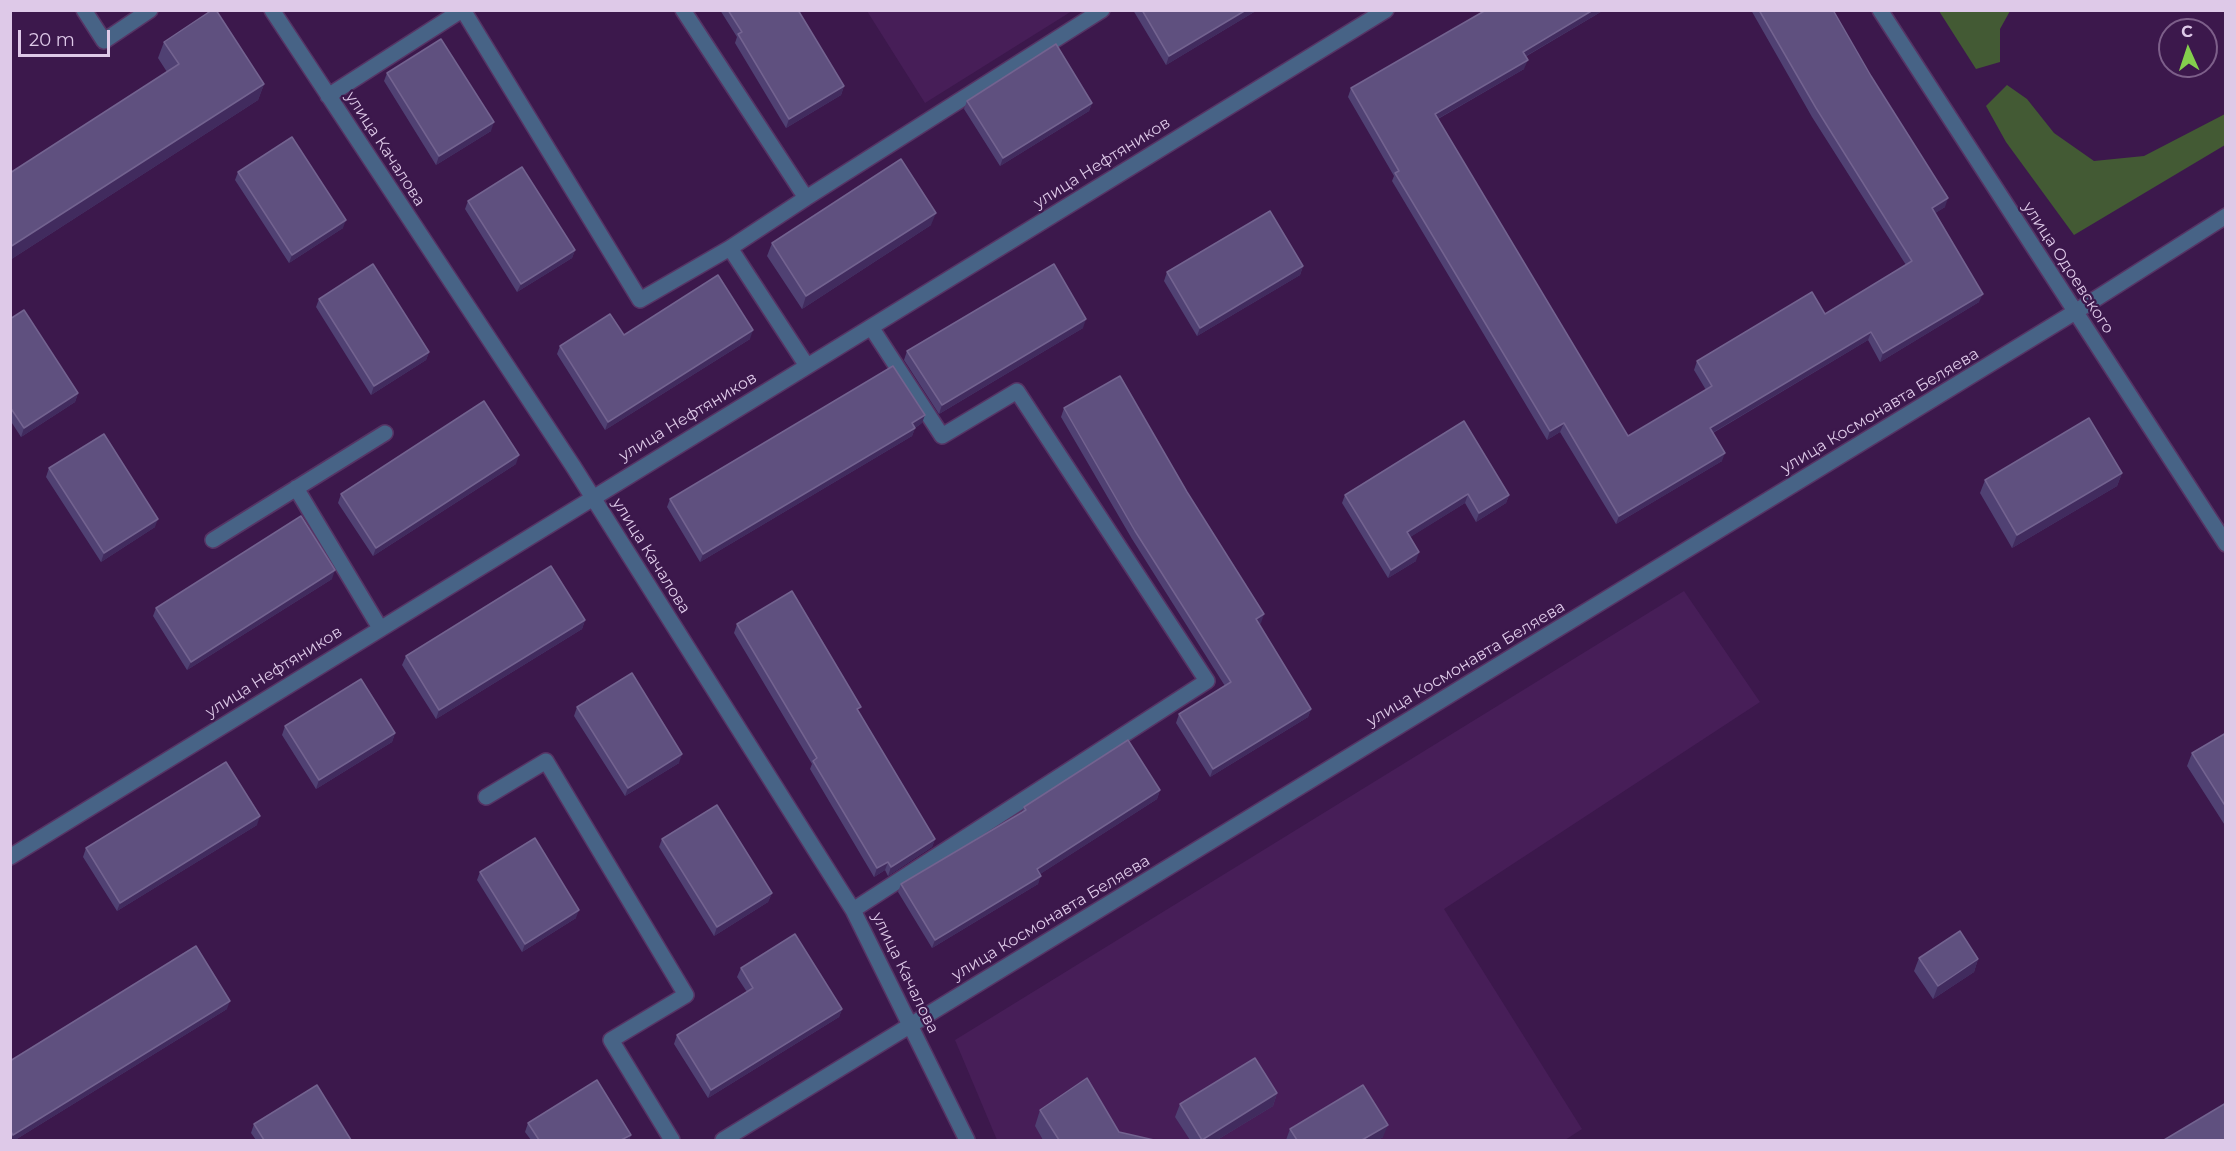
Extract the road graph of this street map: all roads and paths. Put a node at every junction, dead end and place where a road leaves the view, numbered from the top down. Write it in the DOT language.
graph roads {
  1 [pos="84,10"];
  2 [pos="150,10"];
  3 [pos="272,10"];
  4 [pos="463,10"];
  5 [pos="682,10"];
  6 [pos="1102,10"];
  7 [pos="1386,10"];
  8 [pos="1880,10"];
  9 [pos="328,96"];
  10 [pos="806,198"];
  11 [pos="2226,216"];
  12 [pos="730,248"];
  13 [pos="2075,312"];
  14 [pos="871,327"];
  15 [pos="807,366"];
  16 [pos="385,433"];
  17 [pos="296,488"];
  18 [pos="592,497"];
  19 [pos="213,540"];
  20 [pos="2226,544"];
  21 [pos="380,628"];
  22 [pos="486,797"];
  23 [pos="10,857"];
  24 [pos="853,910"];
  25 [pos="911,1026"];
  26 [pos="672,1140"];
  27 [pos="723,1140"];
  28 [pos="967,1140"];
  1 -- 2 [label="street"];
  3 -- 9 [label="street, улица Качалова"];
  4 -- 9 [label="street"];
  4 -- 12 [label="street"];
  5 -- 10 [label="street"];
  6 -- 10 [label="street"];
  7 -- 14 [label="street, улица Нефтяников"];
  8 -- 13 [label="street, улица Одоевского"];
  9 -- 18 [label="street, улица Качалова"];
  10 -- 12 [label="street"];
  11 -- 13 [label="street, улица Космонавта Беляева"];
  12 -- 15 [label="street"];
  13 -- 20 [label="street, улица Одоевского"];
  13 -- 25 [label="street, улица Космонавта Беляева"];
  14 -- 15 [label="street, улица Нефтяников"];
  14 -- 24 [label="street"];
  15 -- 18 [label="street, улица Нефтяников"];
  16 -- 17 [label="street"];
  17 -- 19 [label="street"];
  17 -- 21 [label="street"];
  18 -- 21 [label="street, улица Нефтяников"];
  18 -- 24 [label="street, улица Качалова"];
  21 -- 23 [label="street, улица Нефтяников"];
  22 -- 26 [label="street"];
  24 -- 25 [label="street, улица Качалова"];
  25 -- 27 [label="street, улица Космонавта Беляева"];
  25 -- 28 [label="street, улица Качалова"];
}
